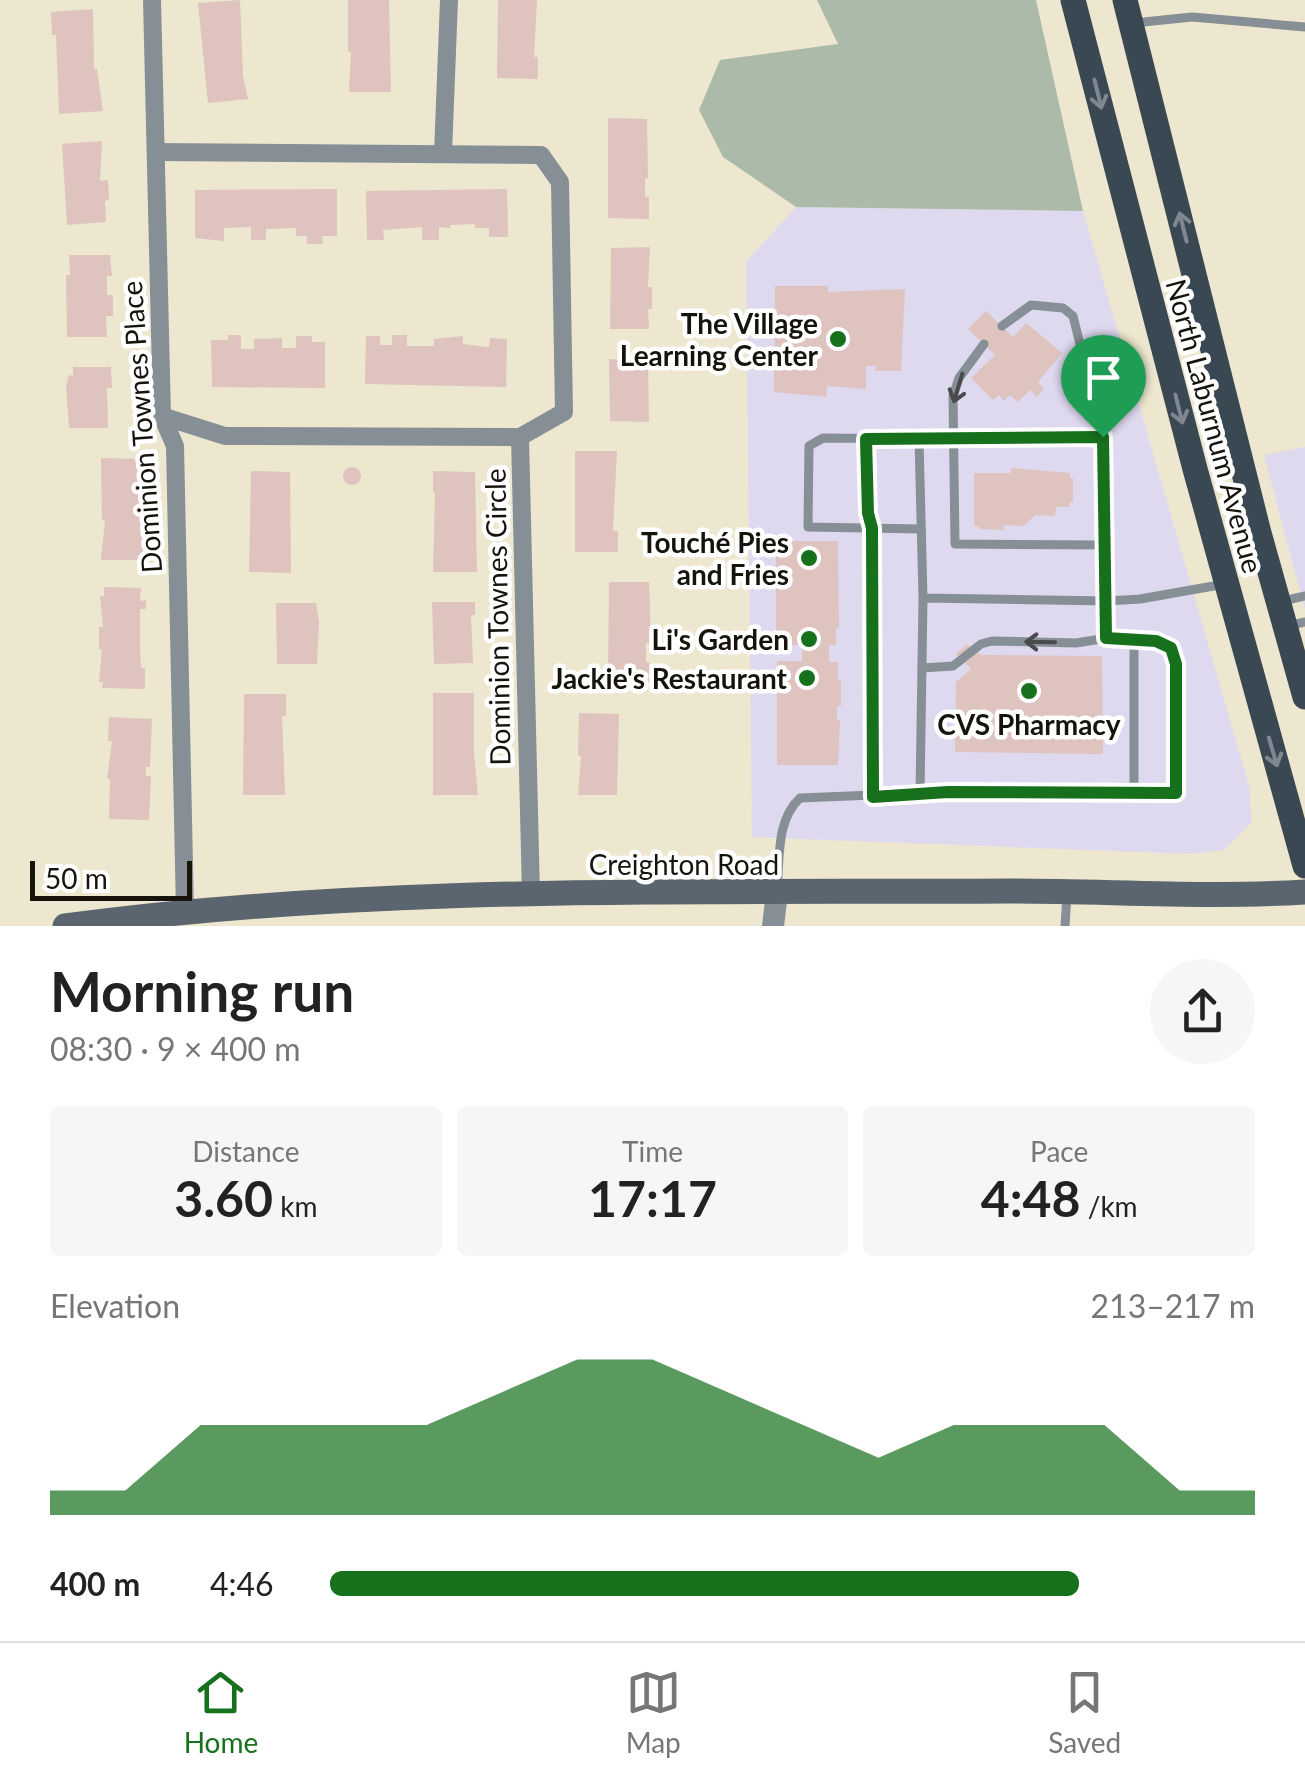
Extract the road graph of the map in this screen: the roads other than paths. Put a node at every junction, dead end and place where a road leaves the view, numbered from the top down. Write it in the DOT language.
graph roads {
  1 [pos="152,0"];
  2 [pos="448,0"];
  3 [pos="1074,0"];
  4 [pos="1128,12"];
  5 [pos="1305,27"];
  6 [pos="156,152"];
  7 [pos="443,154"];
  8 [pos="1002,326"];
  9 [pos="984,344"];
  10 [pos="162,416"];
  11 [pos="520,437"];
  12 [pos="1103,437"];
  13 [pos="866,439"];
  14 [pos="956,439"];
  15 [pos="919,440"];
  16 [pos="872,528"];
  17 [pos="921,529"];
  18 [pos="1105,545"];
  19 [pos="1226,584"];
  20 [pos="1305,596"];
  21 [pos="923,598"];
  22 [pos="1106,601"];
  23 [pos="1290,617"];
  24 [pos="1106,638"];
  25 [pos="1134,640"];
  26 [pos="922,668"];
  27 [pos="1305,697"];
  28 [pos="1134,793"];
  29 [pos="920,795"];
  30 [pos="873,797"];
  31 [pos="1305,866"];
  32 [pos="1068,892"];
  33 [pos="1305,892"];
  34 [pos="777,893"];
  35 [pos="532,895"];
  36 [pos="185,911"];
  37 [pos="65,926"];
  38 [pos="774,926"];
  39 [pos="1065,926"];
  1 -- 6 [label="street, Dominion Townes Place"];
  2 -- 7 [label="street"];
  3 -- 19 [label="main road, North Laburnum Avenue, one-way"];
  4 -- 5 [label="lane"];
  23 -- 4 [label="main road, North Laburnum Avenue, one-way"];
  6 -- 7 [label="street, Dominion Townes Circle"];
  6 -- 10 [label="street, Dominion Townes Place"];
  7 -- 11 [label="street, Dominion Townes Circle"];
  8 -- 12 [label="lane"];
  9 -- 14 [label="lane, one-way"];
  10 -- 11 [label="street"];
  10 -- 36 [label="street, Dominion Townes Place"];
  11 -- 35 [label="street, Dominion Townes Circle"];
  12 -- 14 [label="lane"];
  12 -- 18 [label="lane"];
  13 -- 15 [label="lane"];
  13 -- 16 [label="lane"];
  13 -- 16 [label="lane"];
  14 -- 15 [label="lane"];
  14 -- 18 [label="lane"];
  15 -- 17 [label="lane"];
  16 -- 17 [label="lane"];
  16 -- 30 [label="lane"];
  17 -- 21 [label="lane"];
  18 -- 22 [label="lane"];
  19 -- 22 [label="lane"];
  19 -- 31 [label="main road, North Laburnum Avenue, one-way"];
  20 -- 23 [label="lane"];
  21 -- 22 [label="lane"];
  21 -- 26 [label="lane"];
  22 -- 24 [label="lane"];
  23 -- 27 [label="main road, North Laburnum Avenue"];
  24 -- 25 [label="lane"];
  24 -- 26 [label="lane, one-way"];
  25 -- 28 [label="lane"];
  25 -- 28 [label="lane"];
  26 -- 29 [label="lane"];
  28 -- 29 [label="lane"];
  29 -- 30 [label="lane"];
  30 -- 34 [label="lane"];
  32 -- 33 [label="main road, Creighton Road"];
  32 -- 34 [label="main road, Creighton Road"];
  32 -- 39 [label="lane"];
  34 -- 35 [label="main road, Creighton Road"];
  34 -- 38 [label="street"];
  35 -- 36 [label="main road, Creighton Road"];
  36 -- 37 [label="main road, Creighton Road"];
}
